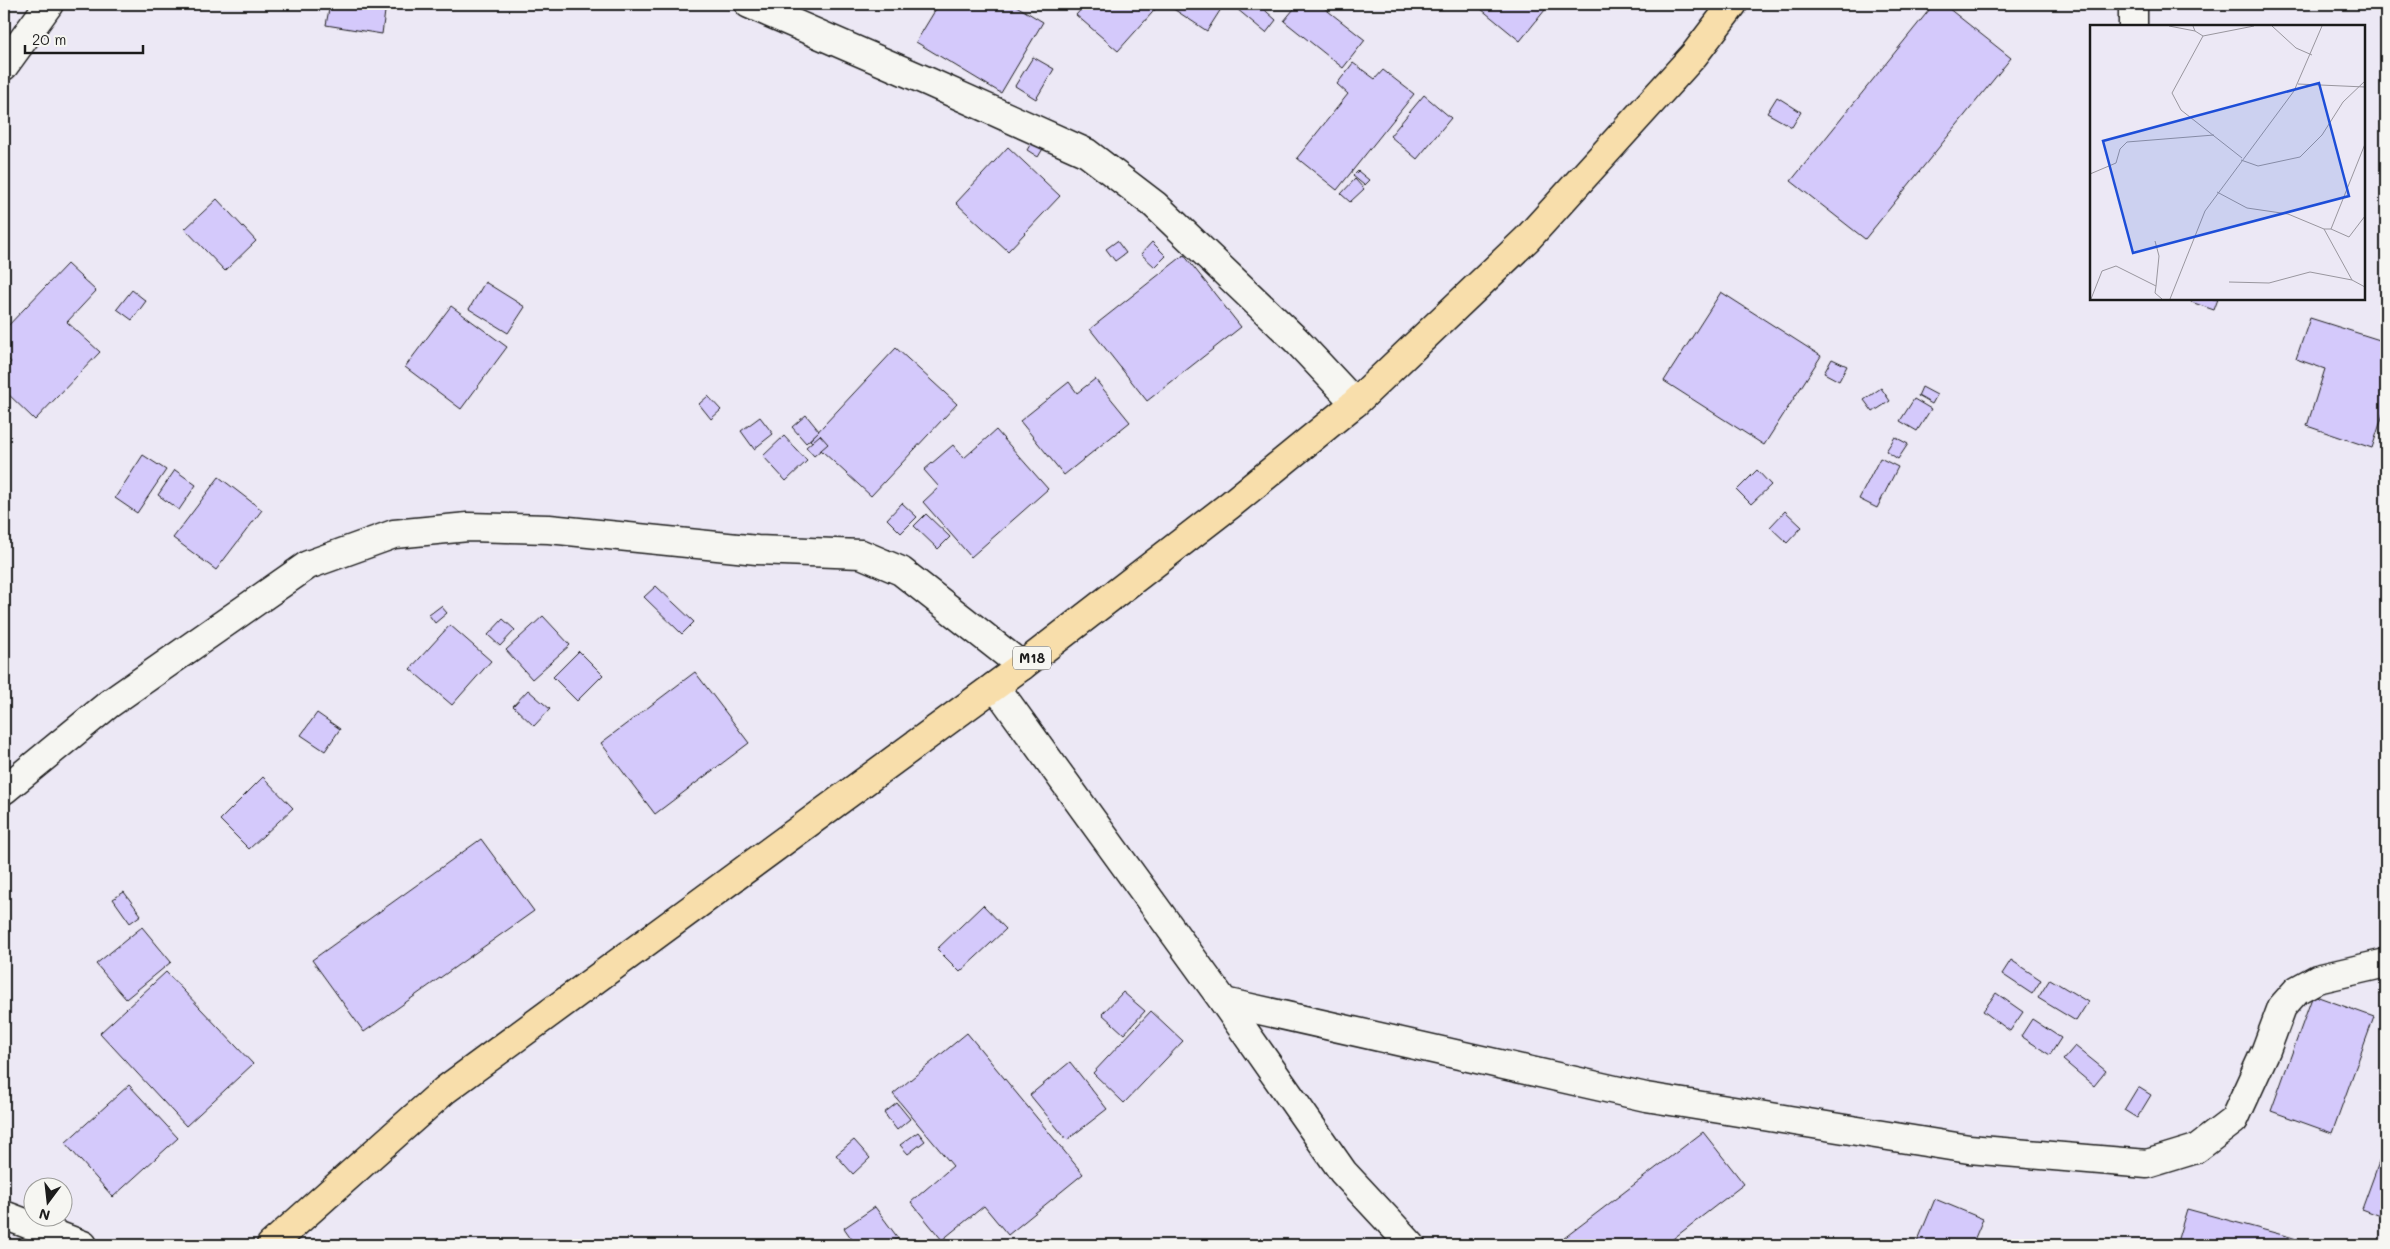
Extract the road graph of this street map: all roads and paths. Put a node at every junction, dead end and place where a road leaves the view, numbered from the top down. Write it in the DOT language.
graph roads {
  1 [pos="49,4"];
  2 [pos="749,4"];
  3 [pos="1733,4"];
  4 [pos="2133,4"];
  5 [pos="2133,25"];
  6 [pos="4,66"];
  7 [pos="1356,403"];
  8 [pos="1022,666"];
  9 [pos="995,686"];
  10 [pos="4,790"];
  11 [pos="2386,963"];
  12 [pos="1224,1002"];
  13 [pos="4,1215"];
  14 [pos="83,1245"];
  15 [pos="271,1245"];
  16 [pos="1410,1245"];
  1 -- 6 [label="street"];
  2 -- 7 [label="street"];
  3 -- 7 [label="main road, M18"];
  4 -- 5 [label="street"];
  7 -- 8 [label="main road, M18"];
  8 -- 9 [label="main road, M18"];
  8 -- 10 [label="street"];
  9 -- 12 [label="street"];
  9 -- 15 [label="main road, M18"];
  11 -- 12 [label="street"];
  12 -- 16 [label="street"];
  13 -- 14 [label="street"];
}
